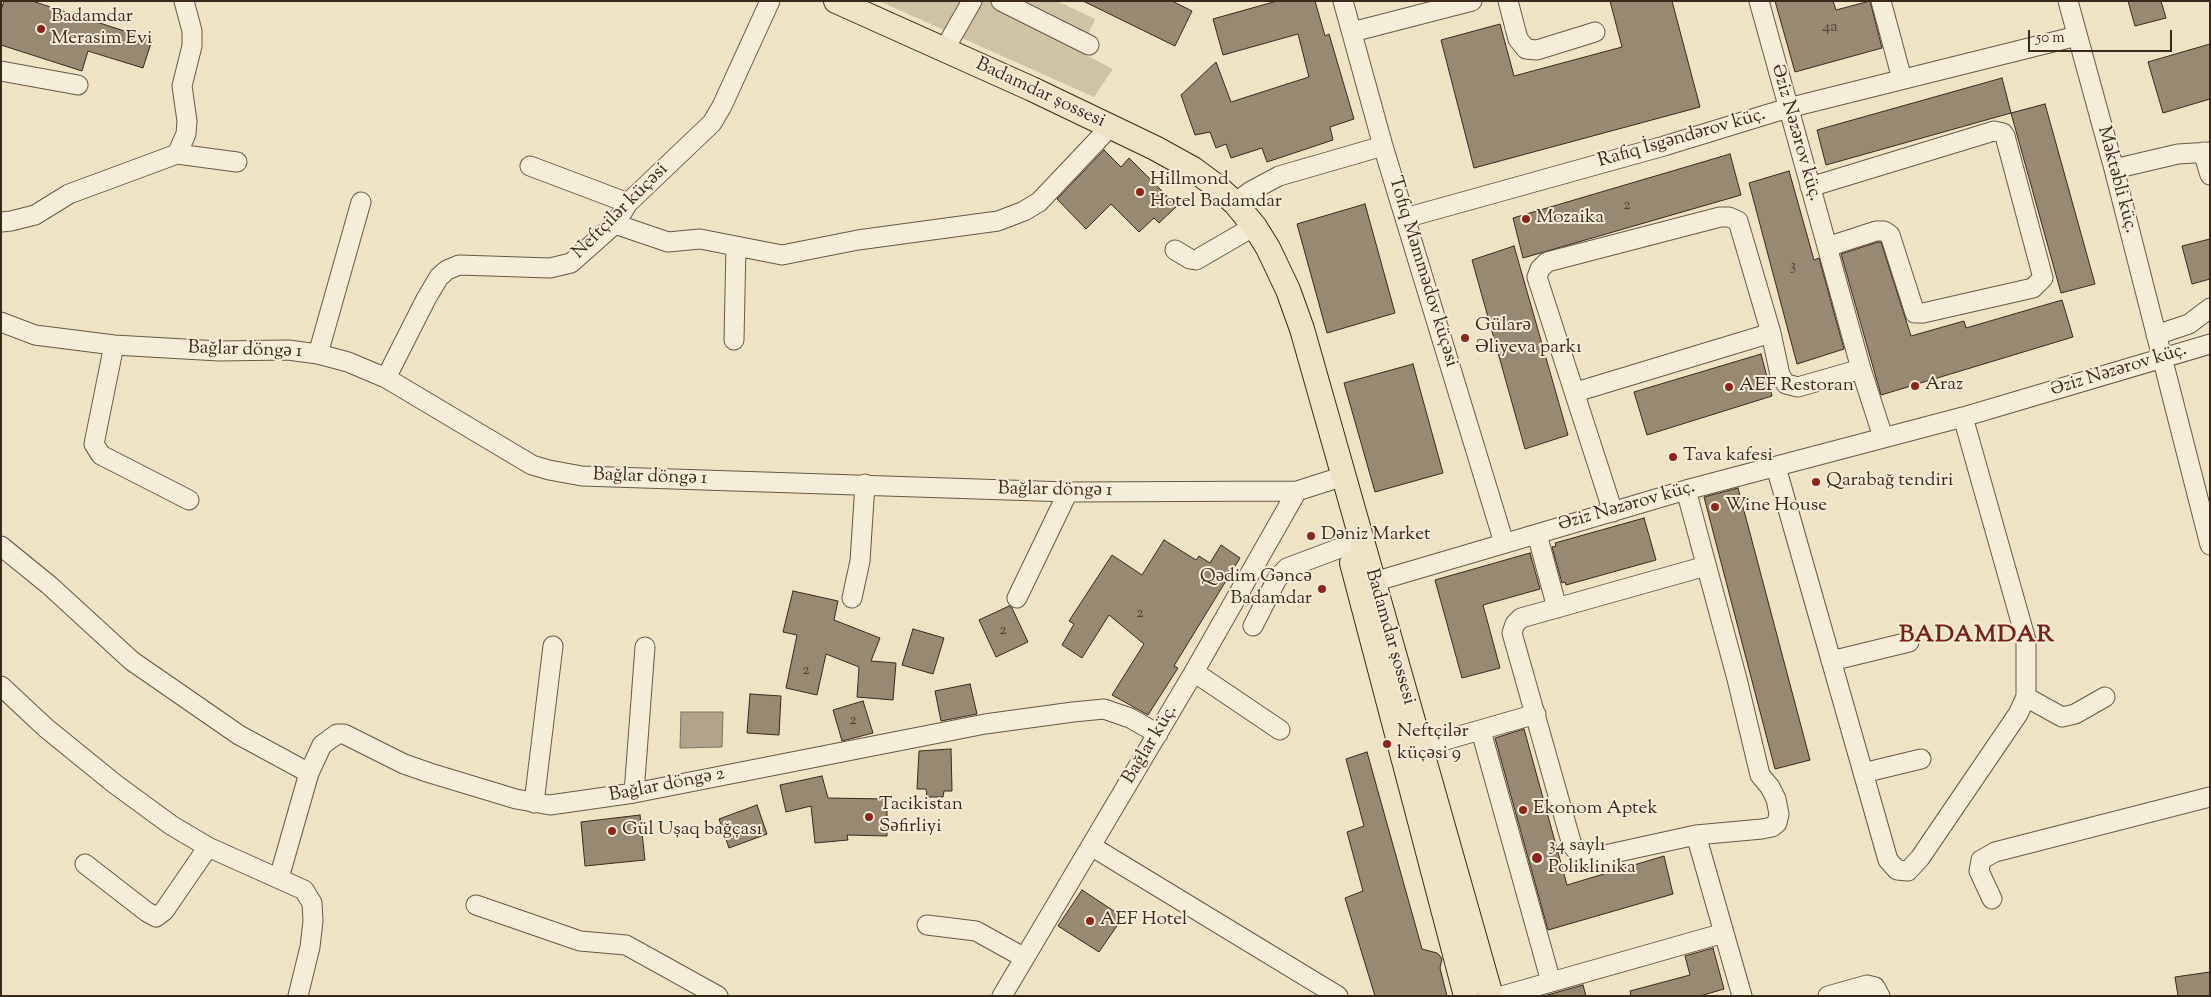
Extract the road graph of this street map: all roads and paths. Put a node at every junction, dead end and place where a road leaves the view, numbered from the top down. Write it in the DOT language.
graph roads {
  1 [pos="184,1"];
  2 [pos="770,1"];
  3 [pos="836,1"];
  4 [pos="972,1"];
  5 [pos="1001,1"];
  6 [pos="1343,1"];
  7 [pos="1472,1"];
  8 [pos="1508,1"];
  9 [pos="1759,1"];
  10 [pos="1881,1"];
  11 [pos="2068,1"];
  12 [pos="1352,32"];
  13 [pos="1595,32"];
  14 [pos="2077,36"];
  15 [pos="1089,45"];
  16 [pos="944,50"];
  17 [pos="1,72"];
  18 [pos="1902,79"];
  19 [pos="78,84"];
  20 [pos="1788,108"];
  21 [pos="1111,126"];
  22 [pos="1383,146"];
  23 [pos="2206,152"];
  24 [pos="177,154"];
  25 [pos="237,162"];
  26 [pos="530,166"];
  27 [pos="2114,169"];
  28 [pos="2210,175"];
  29 [pos="1810,187"];
  30 [pos="361,202"];
  31 [pos="628,203"];
  32 [pos="1235,204"];
  33 [pos="1405,218"];
  34 [pos="1,222"];
  35 [pos="615,224"];
  36 [pos="1246,231"];
  37 [pos="736,246"];
  38 [pos="1827,247"];
  39 [pos="1175,250"];
  40 [pos="2210,308"];
  41 [pos="1,322"];
  42 [pos="1771,333"];
  43 [pos="2156,335"];
  44 [pos="734,340"];
  45 [pos="2210,344"];
  46 [pos="114,345"];
  47 [pos="318,354"];
  48 [pos="2162,358"];
  49 [pos="1862,369"];
  50 [pos="386,378"];
  51 [pos="1576,392"];
  52 [pos="1963,417"];
  53 [pos="1883,437"];
  54 [pos="1776,466"];
  55 [pos="1337,478"];
  56 [pos="865,484"];
  57 [pos="1686,490"];
  58 [pos="1297,491"];
  59 [pos="1068,492"];
  60 [pos="2203,492"];
  61 [pos="189,500"];
  62 [pos="1614,512"];
  63 [pos="1537,534"];
  64 [pos="1504,543"];
  65 [pos="1348,545"];
  66 [pos="2210,545"];
  67 [pos="1,546"];
  68 [pos="1706,566"];
  69 [pos="1366,585"];
  70 [pos="852,598"];
  71 [pos="1017,598"];
  72 [pos="1557,608"];
  73 [pos="1253,626"];
  74 [pos="1909,642"];
  75 [pos="553,646"];
  76 [pos="645,647"];
  77 [pos="1832,661"];
  78 [pos="1194,672"];
  79 [pos="1,686"];
  80 [pos="2026,697"];
  81 [pos="2105,697"];
  82 [pos="1536,714"];
  83 [pos="1280,730"];
  84 [pos="1481,731"];
  85 [pos="1158,734"];
  86 [pos="1421,747"];
  87 [pos="1921,759"];
  88 [pos="310,773"];
  89 [pos="1863,773"];
  90 [pos="634,793"];
  91 [pos="2210,797"];
  92 [pos="534,803"];
  93 [pos="1696,835"];
  94 [pos="1091,846"];
  95 [pos="208,847"];
  96 [pos="85,864"];
  97 [pos="279,878"];
  98 [pos="1992,899"];
  99 [pos="476,905"];
  100 [pos="927,925"];
  101 [pos="1724,933"];
  102 [pos="1023,957"];
  103 [pos="1551,982"];
  104 [pos="298,996"];
  105 [pos="718,996"];
  106 [pos="1002,996"];
  107 [pos="1338,996"];
  108 [pos="1466,996"];
  109 [pos="1491,996"];
  110 [pos="1502,996"];
  111 [pos="1742,996"];
  112 [pos="1828,996"];
  113 [pos="1880,996"];
  1 -- 24 [label="street"];
  2 -- 31 [label="street, Neftçilər küçəsi"];
  3 -- 16 [label="main road, Badamdar şossesi"];
  4 -- 16 [label="street"];
  5 -- 15 [label="street"];
  6 -- 12 [label="street, Tofiq Məmmədov küçəsi"];
  7 -- 12 [label="street"];
  8 -- 13 [label="street"];
  9 -- 20 [label="street, Əziz Nəzərov küç."];
  10 -- 18 [label="street"];
  11 -- 14 [label="street, Məktəbli küç."];
  12 -- 22 [label="street, Tofiq Məmmədov küçəsi"];
  14 -- 18 [label="street, Rafiq İsgəndərov küç."];
  14 -- 27 [label="street, Məktəbli küç."];
  16 -- 21 [label="main road, Badamdar şossesi"];
  17 -- 19 [label="street"];
  18 -- 20 [label="street, Rafiq İsgəndərov küç."];
  20 -- 29 [label="street, Əziz Nəzərov küç."];
  20 -- 33 [label="street, Rafiq İsgəndərov küç."];
  21 -- 32 [label="main road, Badamdar şossesi"];
  21 -- 37 [label="street"];
  22 -- 32 [label="street"];
  22 -- 33 [label="street, Tofiq Məmmədov küçəsi"];
  23 -- 27 [label="street"];
  23 -- 28 [label="street"];
  24 -- 25 [label="street"];
  24 -- 34 [label="street"];
  26 -- 31 [label="street"];
  27 -- 43 [label="street, Məktəbli küç."];
  29 -- 38 [label="street, Əziz Nəzərov küç."];
  29 -- 38 [label="street"];
  30 -- 47 [label="street"];
  31 -- 35 [label="street, Neftçilər küçəsi"];
  32 -- 36 [label="main road, Badamdar şossesi"];
  32 -- 55 [label="main road, Badamdar şossesi"];
  33 -- 64 [label="street, Tofiq Məmmədov küçəsi"];
  35 -- 37 [label="street"];
  35 -- 50 [label="street, Neftçilər küçəsi"];
  36 -- 39 [label="street"];
  36 -- 55 [label="main road, Badamdar şossesi"];
  37 -- 44 [label="street"];
  38 -- 49 [label="street, Əziz Nəzərov küç."];
  40 -- 43 [label="street"];
  41 -- 46 [label="street, Bağlar döngə 1"];
  42 -- 49 [label="street"];
  42 -- 51 [label="street"];
  42 -- 51 [label="street"];
  43 -- 48 [label="street, Məktəbli küç."];
  45 -- 48 [label="street, Əziz Nəzərov küç."];
  46 -- 47 [label="street, Bağlar döngə 1"];
  46 -- 61 [label="street"];
  47 -- 50 [label="street, Bağlar döngə 1"];
  48 -- 52 [label="street, Əziz Nəzərov küç."];
  48 -- 60 [label="street, Məktəbli küç."];
  49 -- 53 [label="street, Əziz Nəzərov küç."];
  50 -- 56 [label="street, Bağlar döngə 1"];
  51 -- 62 [label="street"];
  52 -- 53 [label="street, Əziz Nəzərov küç."];
  52 -- 80 [label="street"];
  53 -- 54 [label="street, Əziz Nəzərov küç."];
  54 -- 57 [label="street, Əziz Nəzərov küç."];
  54 -- 77 [label="street"];
  55 -- 58 [label="street, Bağlar döngə 1"];
  55 -- 65 [label="main road, Badamdar şossesi"];
  55 -- 69 [label="main road, Badamdar şossesi"];
  56 -- 59 [label="street, Bağlar döngə 1"];
  56 -- 70 [label="street"];
  57 -- 62 [label="street, Əziz Nəzərov küç."];
  57 -- 68 [label="street"];
  58 -- 59 [label="street, Bağlar döngə 1"];
  58 -- 78 [label="street, Bağlar küç."];
  59 -- 71 [label="street"];
  60 -- 66 [label="street, Məktəbli küç."];
  62 -- 63 [label="street, Əziz Nəzərov küç."];
  63 -- 64 [label="street, Əziz Nəzərov küç."];
  63 -- 72 [label="street"];
  64 -- 69 [label="street, Əziz Nəzərov küç."];
  65 -- 69 [label="main road, Badamdar şossesi"];
  65 -- 73 [label="street"];
  67 -- 88 [label="street"];
  68 -- 72 [label="street"];
  68 -- 93 [label="street"];
  69 -- 86 [label="main road, Badamdar şossesi"];
  69 -- 108 [label="main road, Badamdar şossesi"];
  72 -- 82 [label="street"];
  74 -- 77 [label="street"];
  75 -- 92 [label="street"];
  76 -- 90 [label="street"];
  77 -- 89 [label="street"];
  78 -- 83 [label="street"];
  78 -- 85 [label="street, Bağlar küç."];
  79 -- 95 [label="street"];
  80 -- 81 [label="street"];
  80 -- 89 [label="street"];
  82 -- 84 [label="street"];
  82 -- 93 [label="street"];
  84 -- 86 [label="street"];
  84 -- 103 [label="street"];
  85 -- 90 [label="street, Bağlar döngə 2"];
  85 -- 94 [label="street, Bağlar küç."];
  86 -- 109 [label="main road, Badamdar şossesi"];
  87 -- 89 [label="street"];
  88 -- 92 [label="street, Bağlar döngə 2"];
  88 -- 97 [label="street, Bağlar döngə 2"];
  90 -- 92 [label="street, Bağlar döngə 2"];
  91 -- 98 [label="street"];
  93 -- 101 [label="street"];
  94 -- 102 [label="street, Bağlar küç."];
  94 -- 107 [label="street"];
  95 -- 96 [label="street"];
  95 -- 97 [label="street"];
  97 -- 104 [label="street"];
  99 -- 105 [label="street"];
  100 -- 102 [label="street"];
  101 -- 103 [label="street"];
  101 -- 111 [label="street"];
  102 -- 106 [label="street, Bağlar küç."];
  103 -- 110 [label="street"];
  112 -- 113 [label="street"];
}
